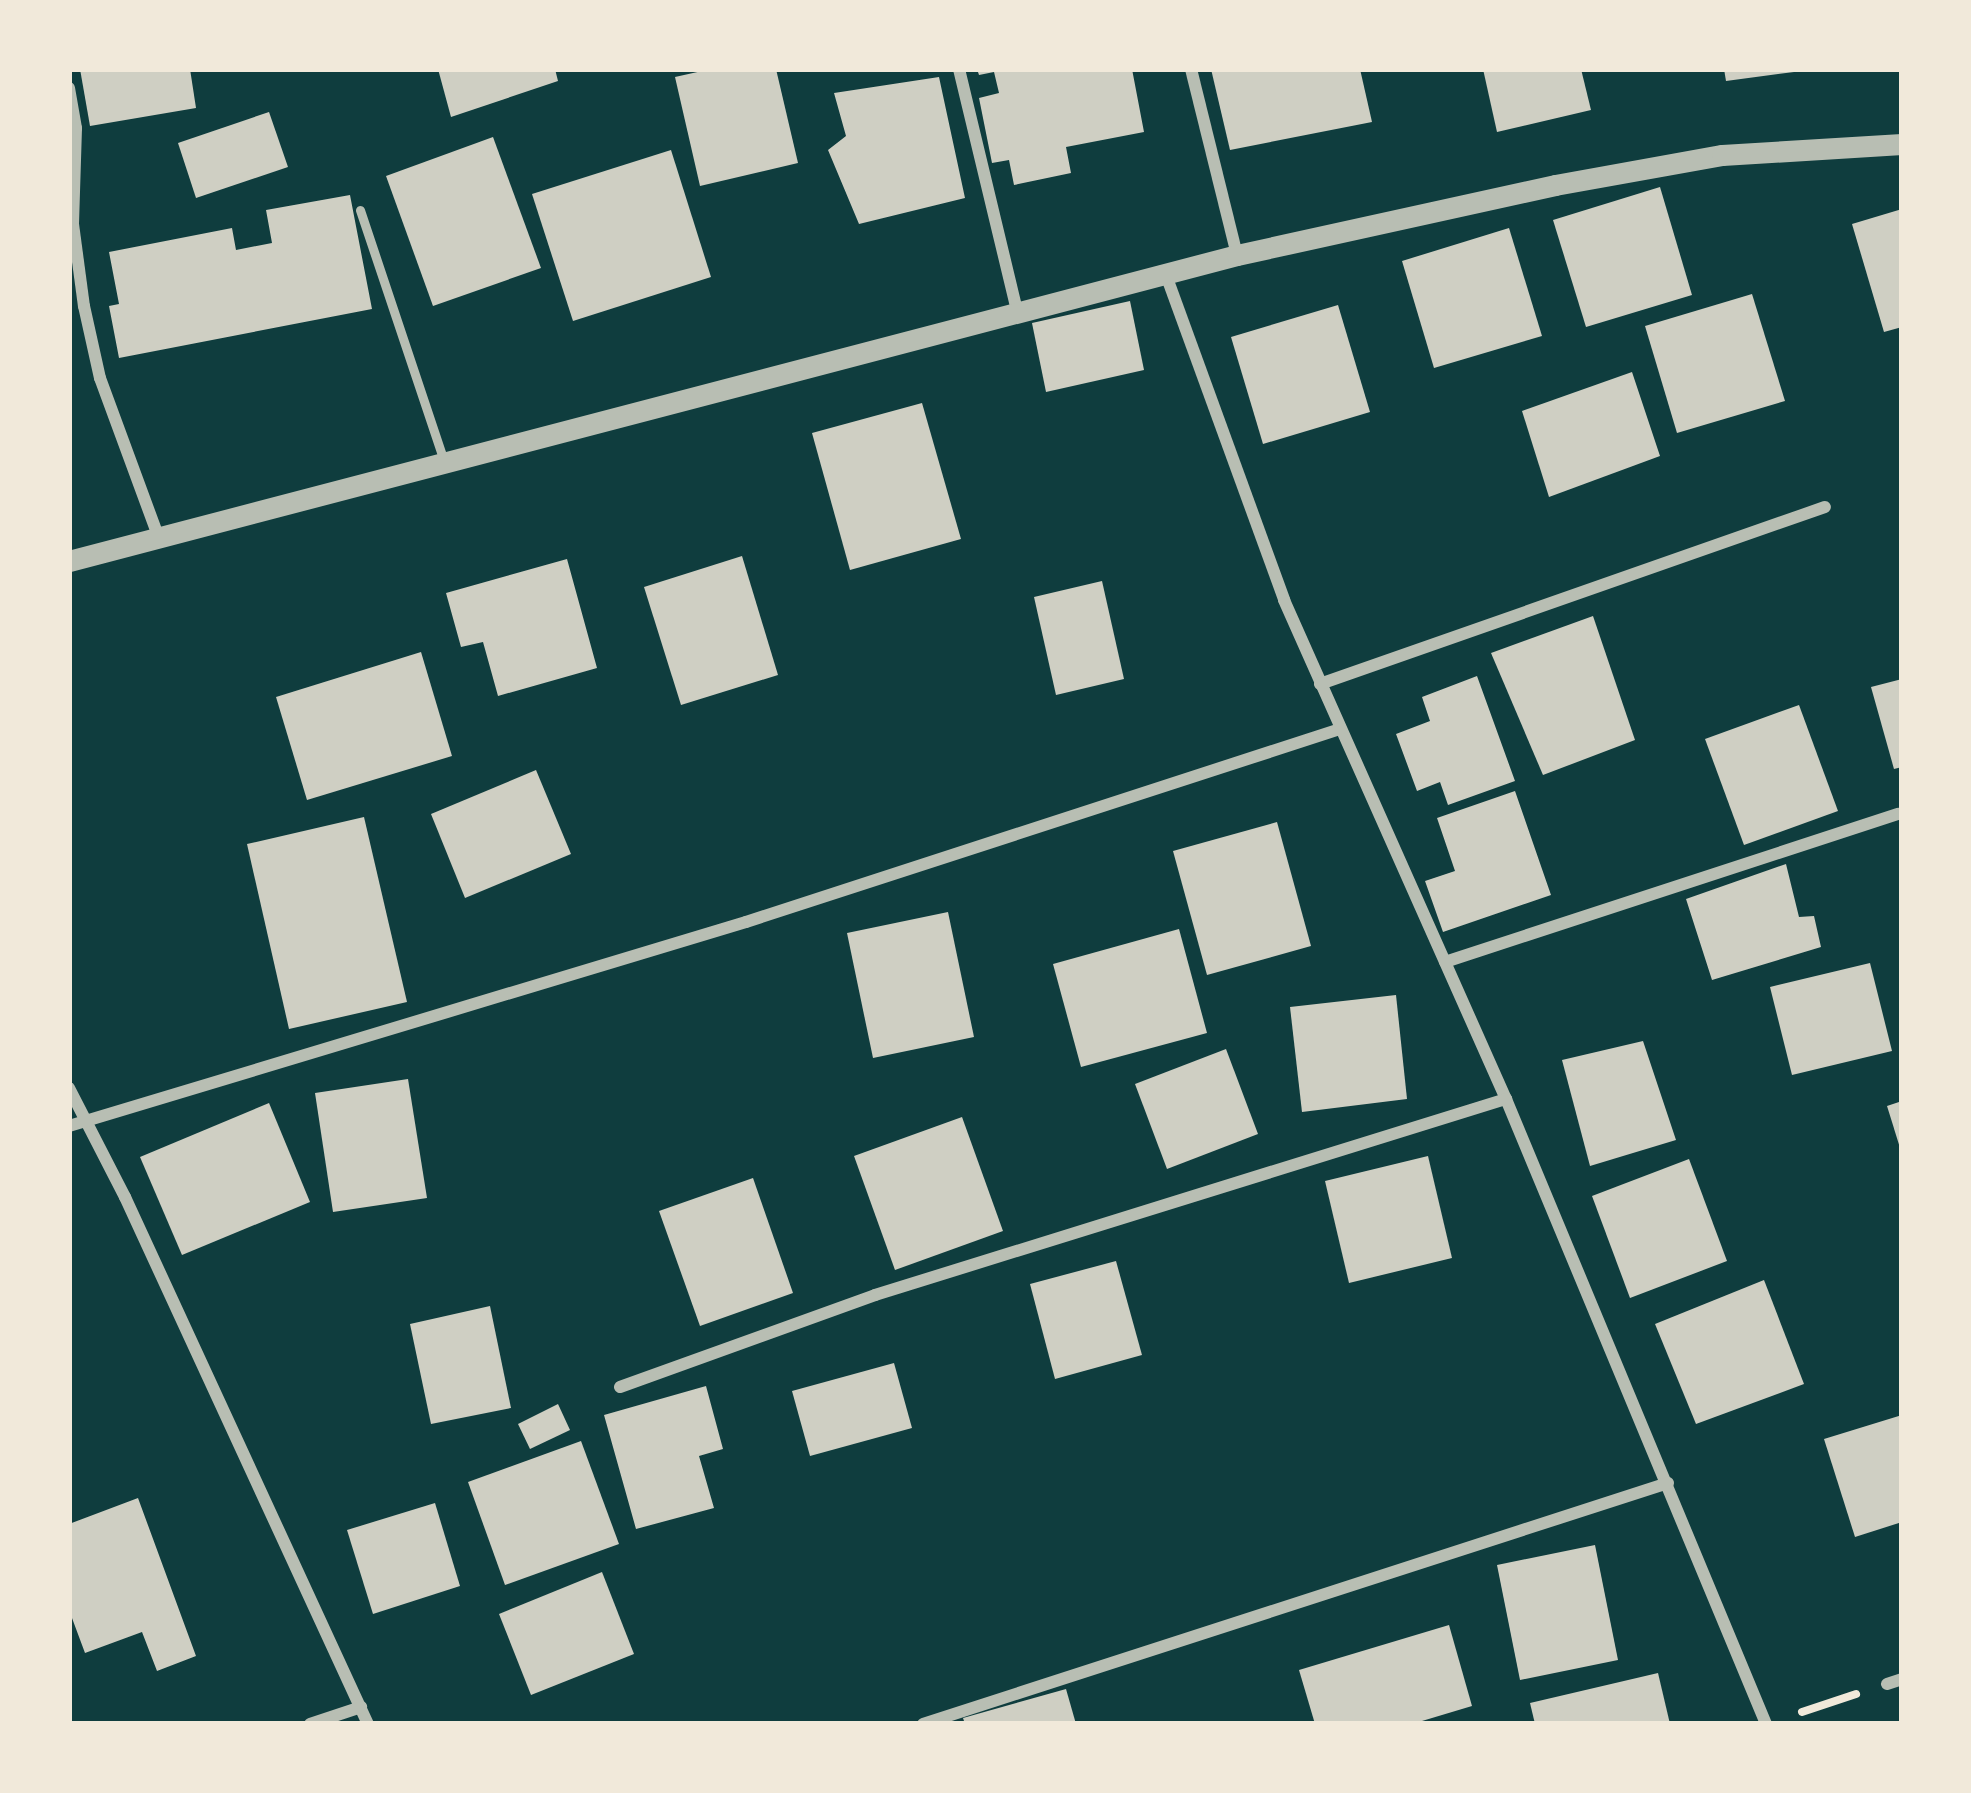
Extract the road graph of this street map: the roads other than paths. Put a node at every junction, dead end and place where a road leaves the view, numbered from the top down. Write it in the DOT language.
graph roads {
  1 [pos="959,69"];
  2 [pos="1191,69"];
  3 [pos="69,88"];
  4 [pos="1902,144"];
  5 [pos="360,210"];
  6 [pos="1237,255"];
  7 [pos="1166,275"];
  8 [pos="1018,314"];
  9 [pos="446,465"];
  10 [pos="1826,507"];
  11 [pos="158,536"];
  12 [pos="69,561"];
  13 [pos="1320,684"];
  14 [pos="1340,729"];
  15 [pos="1898,814"];
  16 [pos="1445,962"];
  17 [pos="69,1088"];
  18 [pos="1506,1099"];
  19 [pos="87,1122"];
  20 [pos="69,1126"];
  21 [pos="620,1387"];
  22 [pos="1668,1483"];
  23 [pos="1902,1678"];
  24 [pos="1887,1684"];
  25 [pos="361,1707"];
  26 [pos="310,1724"];
  27 [pos="368,1724"];
  28 [pos="923,1724"];
  29 [pos="1766,1724"];
  1 -- 8 [label="street"];
  2 -- 6 [label="street"];
  3 -- 11 [label="street"];
  4 -- 6 [label="street"];
  5 -- 9 [label="lane"];
  6 -- 7 [label="street"];
  7 -- 8 [label="street"];
  7 -- 13 [label="street"];
  8 -- 9 [label="street"];
  9 -- 11 [label="street"];
  10 -- 13 [label="street"];
  11 -- 12 [label="street"];
  13 -- 14 [label="street"];
  14 -- 16 [label="street"];
  14 -- 19 [label="street"];
  15 -- 16 [label="street"];
  16 -- 18 [label="street"];
  17 -- 19 [label="street"];
  18 -- 21 [label="street"];
  18 -- 22 [label="street"];
  19 -- 20 [label="street"];
  19 -- 25 [label="street"];
  22 -- 28 [label="street"];
  22 -- 29 [label="street"];
  23 -- 24 [label="street"];
  25 -- 26 [label="street"];
  25 -- 27 [label="street"];
}
